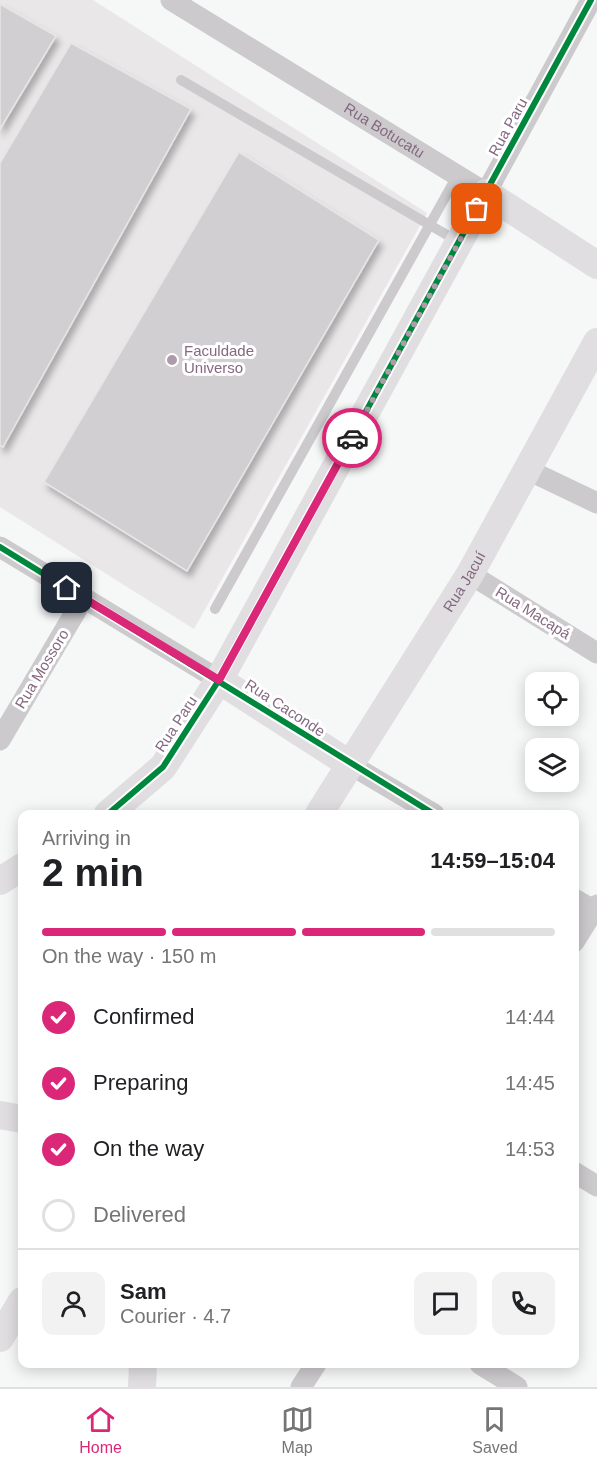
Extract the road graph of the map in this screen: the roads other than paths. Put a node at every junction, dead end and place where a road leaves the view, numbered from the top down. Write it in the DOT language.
graph roads {
  1 [pos="171,0"];
  2 [pos="591,0"];
  3 [pos="181,80"];
  4 [pos="457,176"];
  5 [pos="486,193"];
  6 [pos="430,224"];
  7 [pos="459,242"];
  8 [pos="597,265"];
  9 [pos="597,342"];
  10 [pos="526,469"];
  11 [pos="597,503"];
  12 [pos="0,547"];
  13 [pos="470,574"];
  14 [pos="83,599"];
  15 [pos="215,609"];
  16 [pos="597,653"];
  17 [pos="219,680"];
  18 [pos="0,740"];
  19 [pos="351,765"];
  20 [pos="113,810"];
  21 [pos="322,810"];
  22 [pos="427,810"];
  23 [pos="18,870"];
  24 [pos="0,881"];
  25 [pos="579,901"];
  26 [pos="596,909"];
  27 [pos="579,934"];
  28 [pos="0,1115"];
  29 [pos="18,1118"];
  30 [pos="579,1175"];
  31 [pos="597,1186"];
  32 [pos="13,1308"];
  33 [pos="0,1338"];
  34 [pos="143,1368"];
  35 [pos="313,1368"];
  36 [pos="486,1368"];
  37 [pos="142,1387"];
  38 [pos="301,1387"];
  39 [pos="517,1387"];
  1 -- 4 [label="street, Rua Botucatu"];
  2 -- 5 [label="street, Rua Paru"];
  3 -- 6 [label="lane"];
  4 -- 5 [label="street, Rua Botucatu"];
  4 -- 6 [label="lane"];
  5 -- 7 [label="street, Rua Paru"];
  5 -- 8 [label="street, Rua Botucatu"];
  6 -- 7 [label="lane"];
  6 -- 15 [label="lane"];
  7 -- 17 [label="street, Rua Paru"];
  9 -- 10 [label="street, Rua Jacuí"];
  10 -- 11 [label="street"];
  10 -- 13 [label="street, Rua Jacuí"];
  12 -- 14 [label="street, Rua Caconde"];
  13 -- 16 [label="street, Rua Macapá"];
  13 -- 19 [label="street, Rua Jacuí"];
  14 -- 17 [label="street, Rua Caconde"];
  14 -- 18 [label="street, Rua Mossoro"];
  17 -- 19 [label="street, Rua Caconde"];
  17 -- 20 [label="street, Rua Paru"];
  19 -- 21 [label="street, Rua Jacuí"];
  19 -- 22 [label="street, Rua Caconde"];
  23 -- 24 [label="street"];
  25 -- 26 [label="street"];
  26 -- 27 [label="street"];
  28 -- 29 [label="street"];
  30 -- 31 [label="street"];
  32 -- 33 [label="street"];
  34 -- 37 [label="street"];
  35 -- 38 [label="street"];
  36 -- 39 [label="street"];
}
